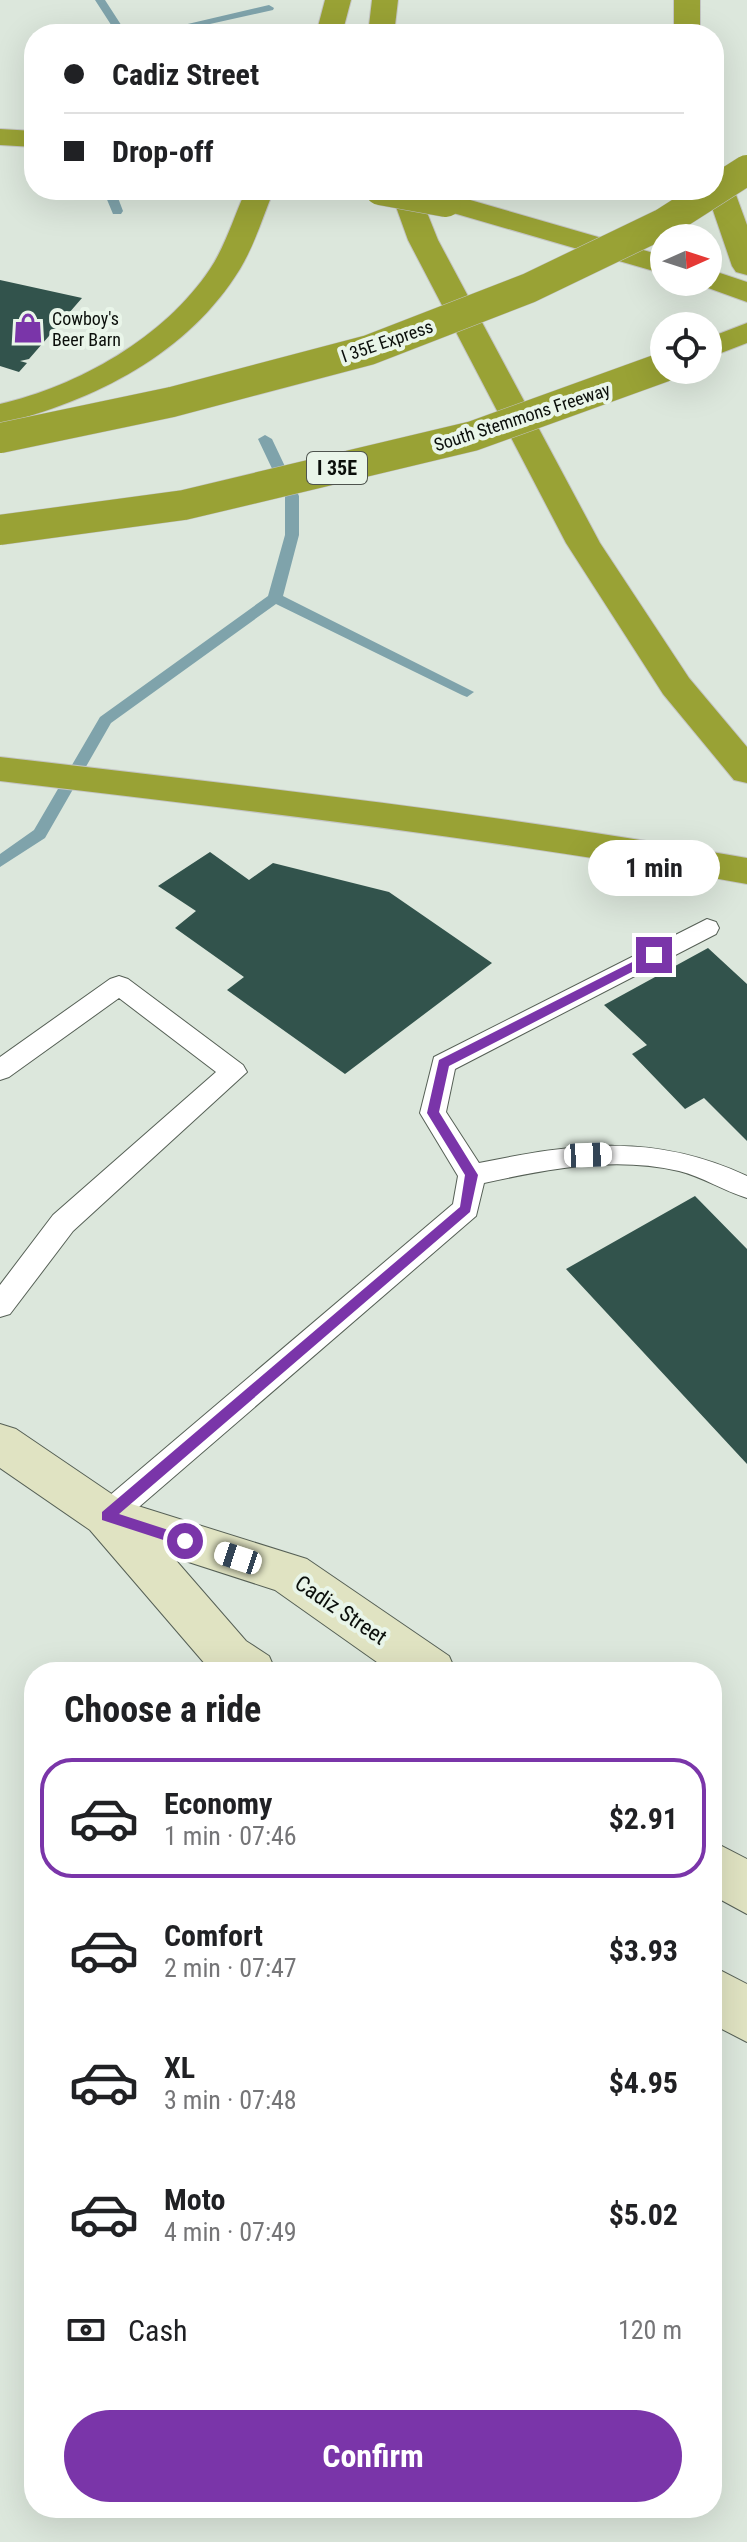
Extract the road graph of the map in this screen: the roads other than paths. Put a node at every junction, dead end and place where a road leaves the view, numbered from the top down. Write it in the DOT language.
graph roads {
  1 [pos="338,0"];
  2 [pos="385,0"];
  3 [pos="687,0"];
  4 [pos="332,24"];
  5 [pos="382,24"];
  6 [pos="687,24"];
  7 [pos="0,137"];
  8 [pos="24,138"];
  9 [pos="747,170"];
  10 [pos="724,185"];
  11 [pos="255,200"];
  12 [pos="408,200"];
  13 [pos="435,200"];
  14 [pos="700,200"];
  15 [pos="724,200"];
  16 [pos="650,261"];
  17 [pos="747,266"];
  18 [pos="722,283"];
  19 [pos="747,293"];
  20 [pos="747,332"];
  21 [pos="722,343"];
  22 [pos="650,372"];
  23 [pos="0,414"];
  24 [pos="0,438"];
  25 [pos="0,530"];
  26 [pos="0,769"];
  27 [pos="747,771"];
  28 [pos="747,871"];
  29 [pos="707,928"];
  30 [pos="0,1070"];
  31 [pos="472,1175"];
  32 [pos="747,1188"];
  33 [pos="0,1306"];
  34 [pos="0,1443"];
  35 [pos="107,1516"];
  36 [pos="237,1662"];
  37 [pos="417,1662"];
  38 [pos="722,1872"];
  39 [pos="747,1889"];
  40 [pos="722,1999"];
  41 [pos="747,2016"];
  1 -- 4 [label="highway"];
  2 -- 5 [label="highway"];
  3 -- 6 [label="highway"];
  7 -- 8 [label="highway"];
  9 -- 10 [label="highway, I 35E Express, bridge"];
  11 -- 23 [label="highway"];
  12 -- 27 [label="highway"];
  13 -- 16 [label="highway, bridge"];
  14 -- 24 [label="highway, I 35E Express, bridge"];
  15 -- 17 [label="highway"];
  18 -- 19 [label="highway"];
  20 -- 21 [label="highway"];
  22 -- 25 [label="highway, South Stemmons Freeway / I 35E, bridge"];
  26 -- 28 [label="highway"];
  29 -- 31 [label="lane"];
  30 -- 33 [label="lane"];
  31 -- 32 [label="lane"];
  31 -- 35 [label="lane"];
  34 -- 35 [label="main road, Cadiz Street"];
  35 -- 36 [label="main road, Cadiz Street"];
  35 -- 37 [label="main road, Cadiz Street"];
  38 -- 39 [label="main road"];
  40 -- 41 [label="main road"];
}
